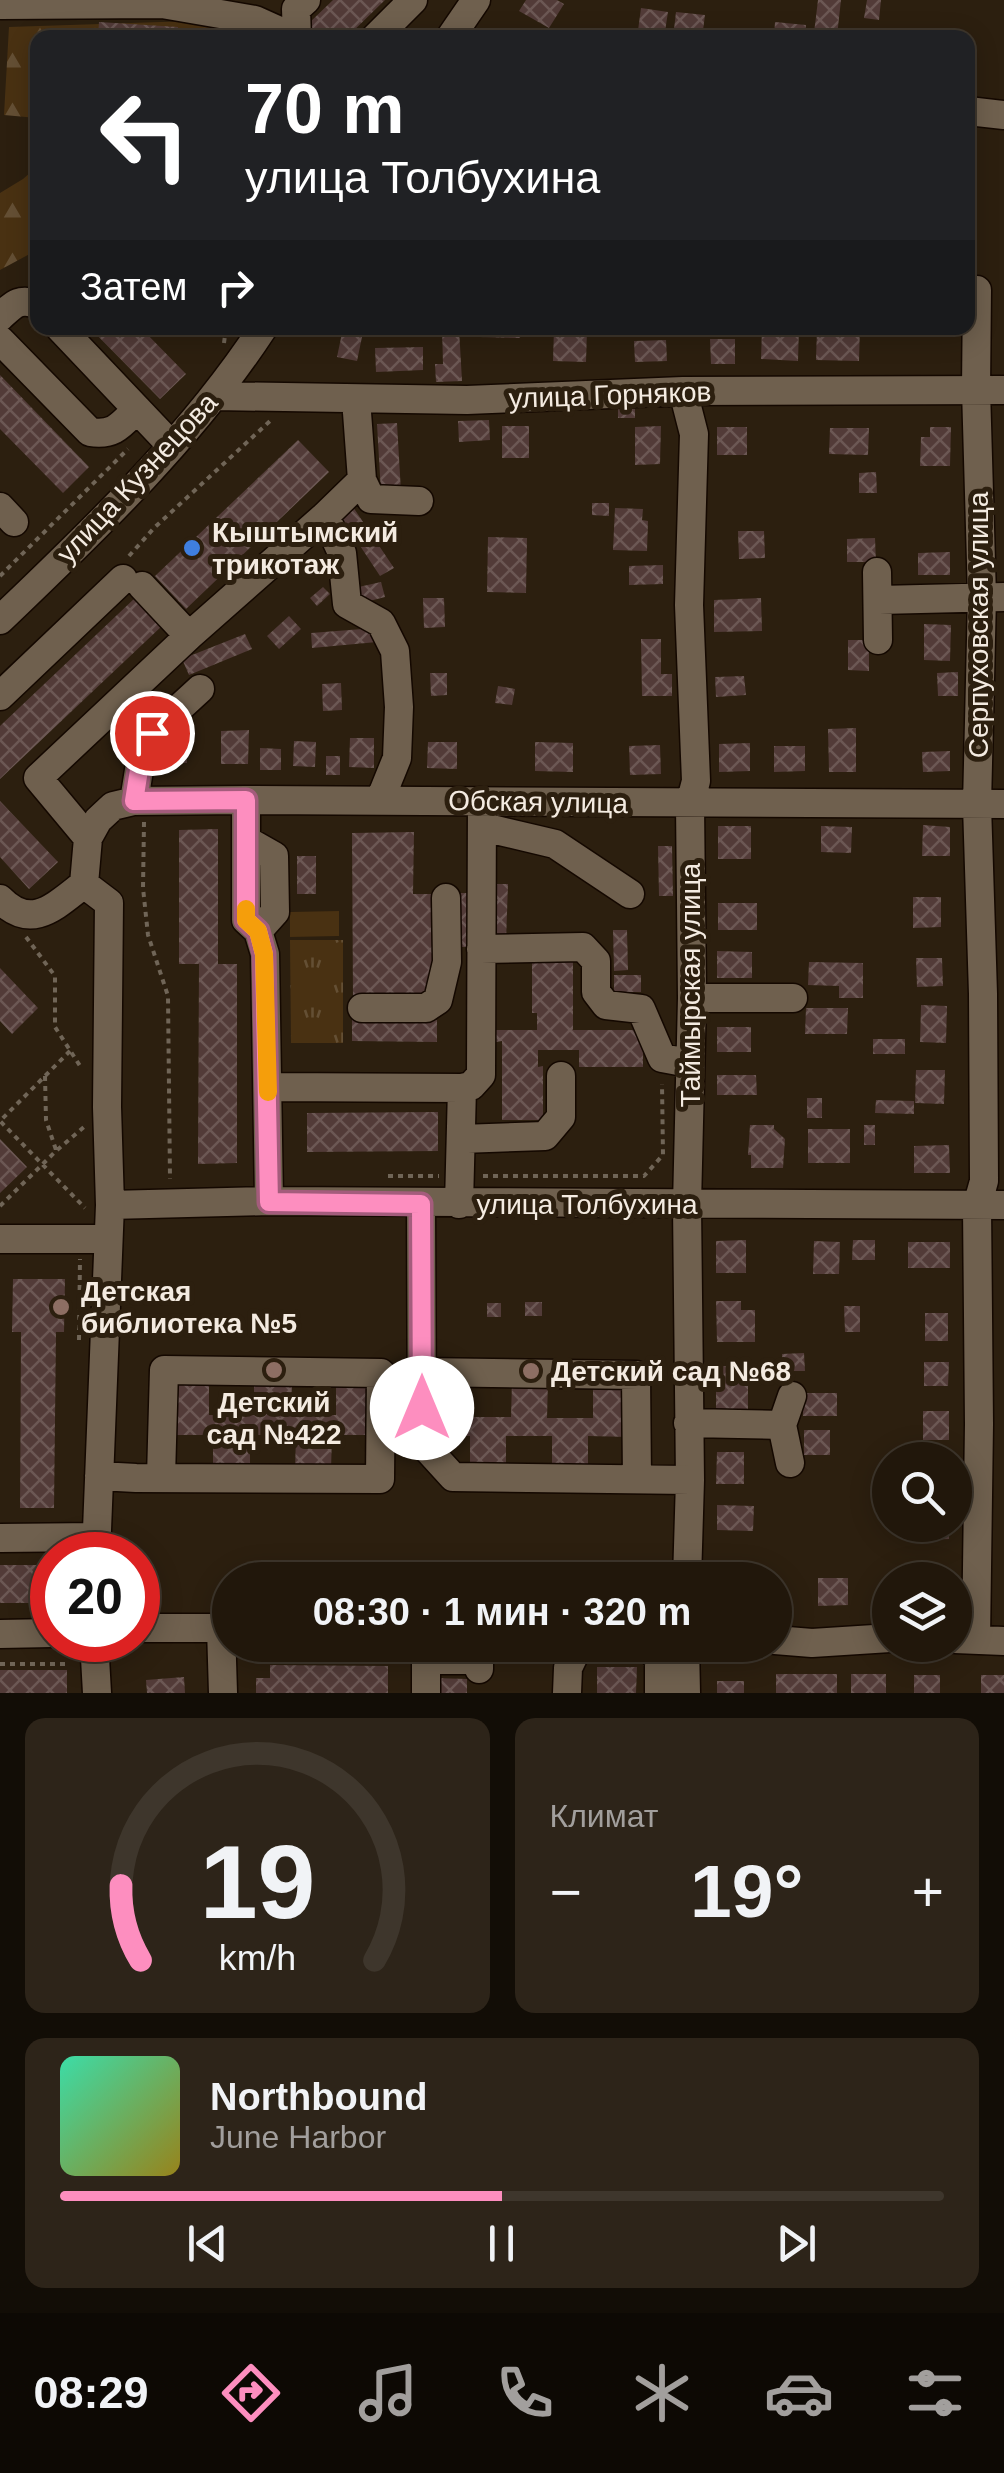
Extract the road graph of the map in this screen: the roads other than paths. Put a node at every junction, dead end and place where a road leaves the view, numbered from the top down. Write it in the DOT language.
graph roads {
  1 [pos="413,0"];
  2 [pos="476,0"];
  3 [pos="162,2"];
  4 [pos="300,3"];
  5 [pos="0,6"];
  6 [pos="278,30"];
  7 [pos="297,30"];
  8 [pos="382,30"];
  9 [pos="455,30"];
  10 [pos="975,113"];
  11 [pos="1004,115"];
  12 [pos="978,290"];
  13 [pos="30,302"];
  14 [pos="0,317"];
  15 [pos="67,335"];
  16 [pos="258,335"];
  17 [pos="0,340"];
  18 [pos="990,389"];
  19 [pos="684,392"];
  20 [pos="215,396"];
  21 [pos="356,399"];
  22 [pos="145,417"];
  23 [pos="172,446"];
  24 [pos="362,480"];
  25 [pos="419,502"];
  26 [pos="325,516"];
  27 [pos="993,597"];
  28 [pos="0,620"];
  29 [pos="189,636"];
  30 [pos="878,640"];
  31 [pos="200,689"];
  32 [pos="0,696"];
  33 [pos="246,800"];
  34 [pos="380,800"];
  35 [pos="139,801"];
  36 [pos="690,804"];
  37 [pos="990,804"];
  38 [pos="482,814"];
  39 [pos="88,838"];
  40 [pos="84,884"];
  41 [pos="630,894"];
  42 [pos="446,898"];
  43 [pos="9,906"];
  44 [pos="481,955"];
  45 [pos="448,962"];
  46 [pos="993,994"];
  47 [pos="692,998"];
  48 [pos="793,998"];
  49 [pos="362,1008"];
  50 [pos="690,1062"];
  51 [pos="560,1076"];
  52 [pos="268,1088"];
  53 [pos="462,1088"];
  54 [pos="461,1139"];
  55 [pos="269,1202"];
  56 [pos="421,1204"];
  57 [pos="459,1204"];
  58 [pos="687,1204"];
  59 [pos="991,1205"];
  60 [pos="104,1220"];
  61 [pos="0,1240"];
  62 [pos="422,1372"];
  63 [pos="792,1396"];
  64 [pos="688,1424"];
  65 [pos="992,1424"];
  66 [pos="782,1425"];
  67 [pos="790,1463"];
  68 [pos="99,1476"];
  69 [pos="161,1477"];
  70 [pos="638,1479"];
  71 [pos="690,1480"];
  72 [pos="97,1532"];
  73 [pos="0,1538"];
  74 [pos="30,1540"];
  75 [pos="688,1562"];
  76 [pos="160,1628"];
  77 [pos="212,1628"];
  78 [pos="30,1633"];
  79 [pos="0,1634"];
  80 [pos="872,1639"];
  81 [pos="978,1640"];
  82 [pos="792,1642"];
  83 [pos="95,1662"];
  84 [pos="224,1662"];
  85 [pos="426,1662"];
  86 [pos="479,1662"];
  87 [pos="571,1662"];
  88 [pos="659,1662"];
  89 [pos="686,1662"];
  90 [pos="478,1669"];
  91 [pos="96,1693"];
  92 [pos="223,1693"];
  93 [pos="426,1693"];
  94 [pos="568,1693"];
  95 [pos="659,1693"];
  96 [pos="686,1693"];
  1 -- 8 [label="street"];
  2 -- 9 [label="street"];
  3 -- 5 [label="street"];
  3 -- 6 [label="street"];
  4 -- 7 [label="street"];
  10 -- 11 [label="street"];
  12 -- 18 [label="street, Серпуховская улица"];
  13 -- 14 [label="street"];
  15 -- 22 [label="street"];
  16 -- 20 [label="street, улица Кузнецова"];
  17 -- 22 [label="street"];
  18 -- 19 [label="street, улица Горняков"];
  18 -- 27 [label="street, Серпуховская улица"];
  19 -- 21 [label="street, улица Горняков"];
  19 -- 36 [label="street, Таймырская улица"];
  20 -- 21 [label="street, улица Горняков"];
  20 -- 23 [label="street, улица Кузнецова"];
  21 -- 24 [label="street"];
  22 -- 23 [label="street"];
  23 -- 28 [label="street, улица Кузнецова"];
  24 -- 25 [label="street"];
  24 -- 26 [label="street"];
  26 -- 29 [label="street"];
  26 -- 34 [label="street"];
  27 -- 30 [label="street"];
  27 -- 37 [label="street, Серпуховская улица"];
  29 -- 32 [label="street"];
  29 -- 39 [label="street"];
  31 -- 35 [label="street"];
  33 -- 34 [label="street, Обская улица"];
  33 -- 35 [label="street, Обская улица"];
  33 -- 52 [label="street"];
  34 -- 38 [label="street, Обская улица"];
  35 -- 39 [label="street"];
  36 -- 37 [label="street, Обская улица"];
  36 -- 38 [label="street, Обская улица"];
  36 -- 47 [label="street, Таймырская улица"];
  37 -- 46 [label="street, Серпуховская улица"];
  38 -- 41 [label="street"];
  38 -- 44 [label="street"];
  39 -- 40 [label="street"];
  40 -- 43 [label="street"];
  40 -- 60 [label="street"];
  42 -- 45 [label="street"];
  44 -- 45 [label="street"];
  44 -- 50 [label="street"];
  44 -- 53 [label="street"];
  45 -- 49 [label="street"];
  46 -- 59 [label="street, Серпуховская улица"];
  47 -- 48 [label="street"];
  47 -- 50 [label="street, Таймырская улица"];
  50 -- 58 [label="street, Таймырская улица"];
  51 -- 54 [label="street"];
  52 -- 53 [label="street"];
  52 -- 55 [label="street"];
  53 -- 54 [label="street"];
  54 -- 57 [label="street"];
  55 -- 56 [label="street, улица Толбухина"];
  55 -- 60 [label="street, улица Толбухина"];
  56 -- 57 [label="street, улица Толбухина"];
  56 -- 62 [label="street"];
  57 -- 58 [label="street, улица Толбухина"];
  58 -- 59 [label="street, улица Толбухина"];
  58 -- 64 [label="street, Таймырская улица"];
  59 -- 65 [label="street, Серпуховская улица"];
  60 -- 61 [label="street, улица Толбухина"];
  60 -- 68 [label="street"];
  62 -- 70 [label="street"];
  62 -- 70 [label="street"];
  63 -- 66 [label="street"];
  64 -- 66 [label="street"];
  64 -- 71 [label="street, Таймырская улица"];
  65 -- 81 [label="street, Серпуховская улица"];
  66 -- 67 [label="street"];
  68 -- 69 [label="street"];
  68 -- 72 [label="street"];
  69 -- 69 [label="street"];
  70 -- 71 [label="street"];
  71 -- 75 [label="street, Таймырская улица"];
  73 -- 74 [label="street"];
  76 -- 77 [label="street"];
  78 -- 79 [label="street"];
  80 -- 82 [label="street"];
  83 -- 91 [label="street"];
  84 -- 92 [label="street"];
  85 -- 93 [label="street"];
  86 -- 90 [label="street"];
  87 -- 94 [label="street"];
  88 -- 95 [label="street"];
  89 -- 96 [label="street"];
}
